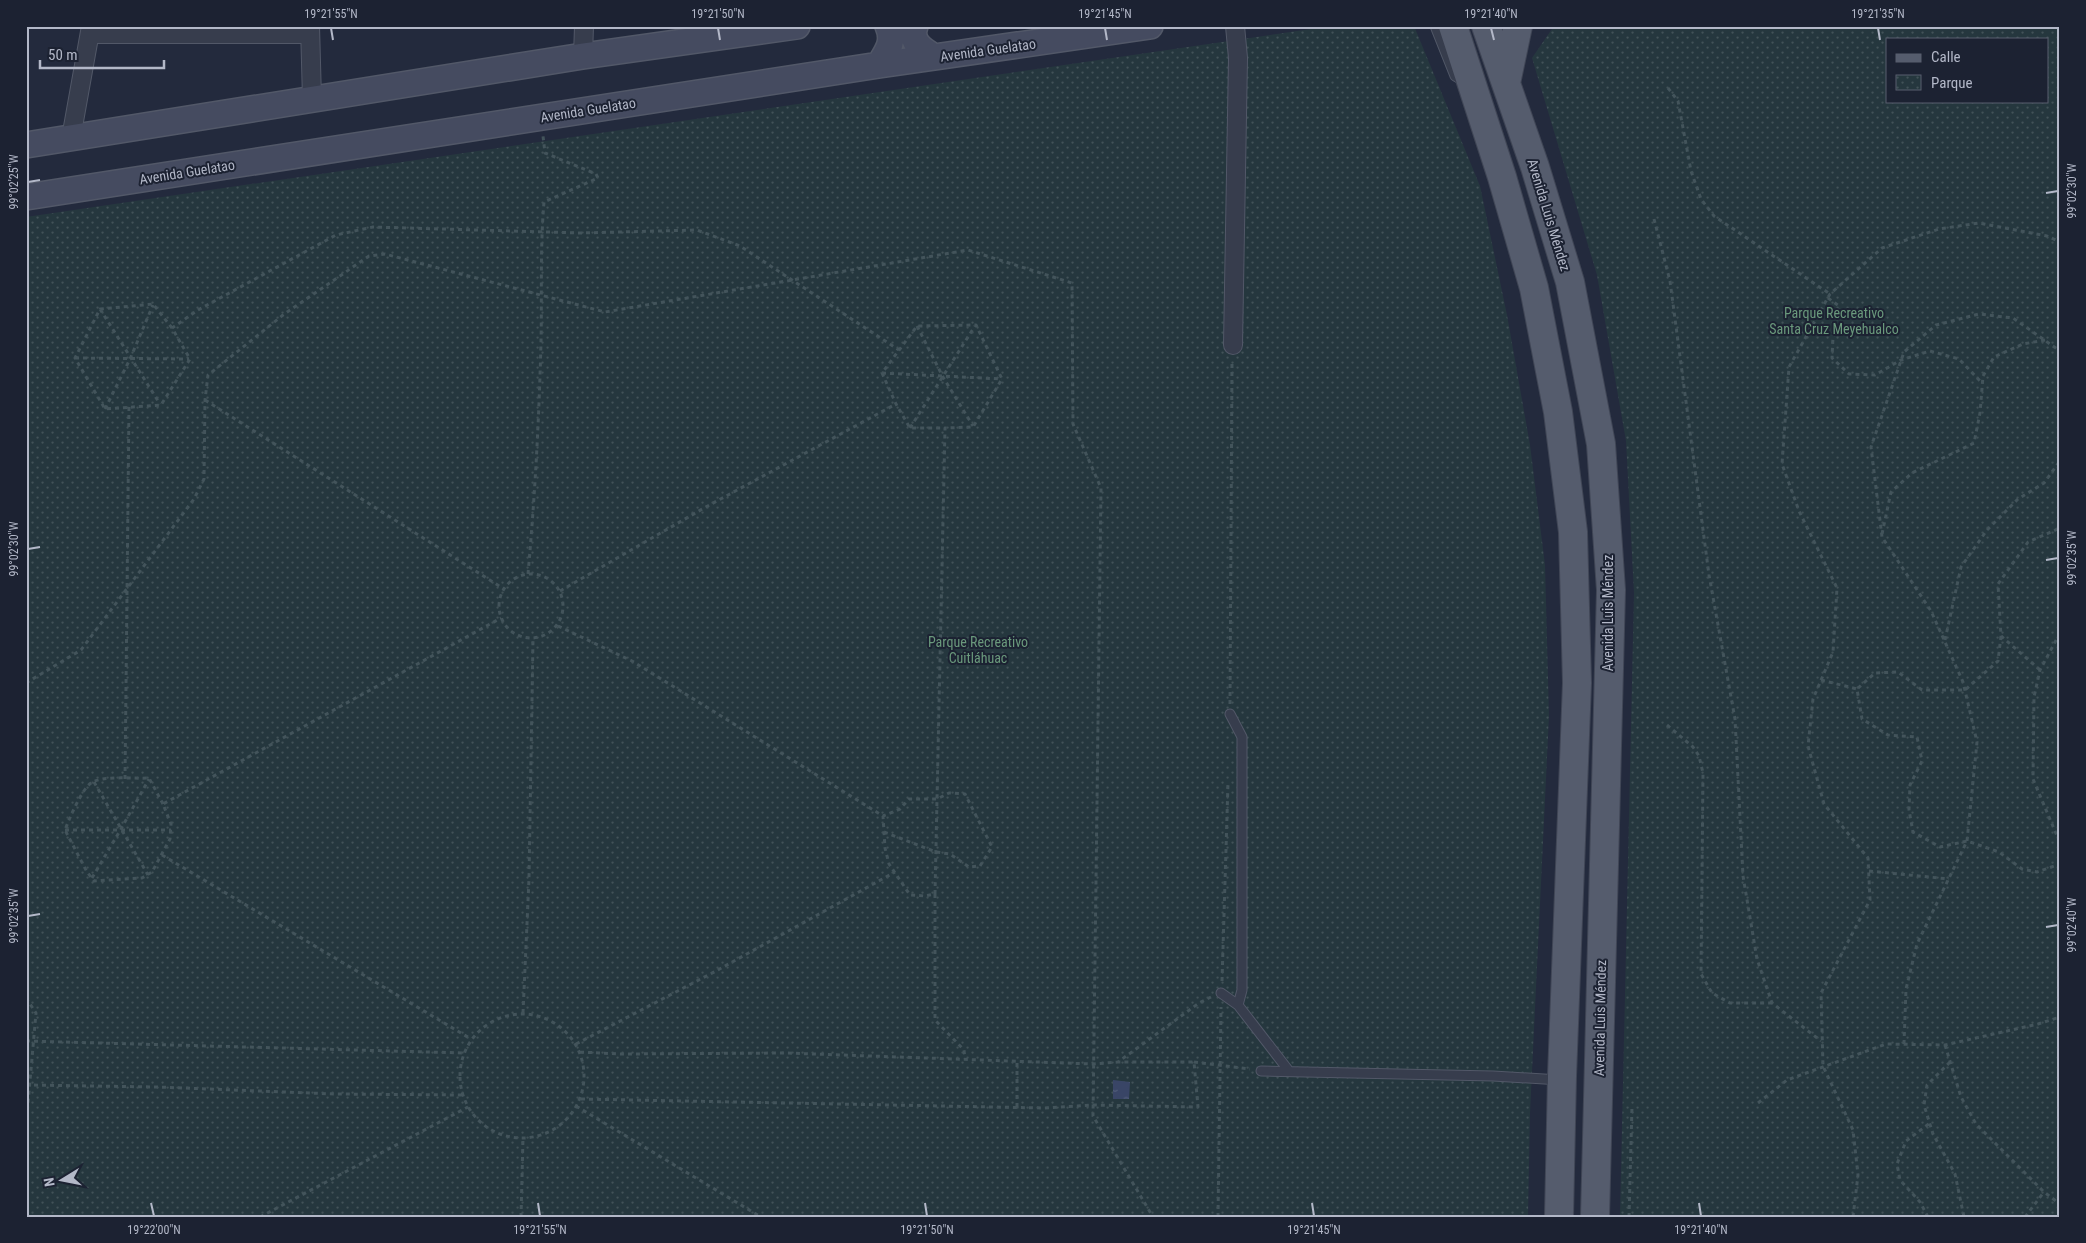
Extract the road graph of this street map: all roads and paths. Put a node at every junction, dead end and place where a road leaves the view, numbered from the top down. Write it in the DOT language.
graph roads {
  1 [pos="584,26"];
  2 [pos="793,26"];
  3 [pos="888,26"];
  4 [pos="916,26"];
  5 [pos="1150,26"];
  6 [pos="1235,26"];
  7 [pos="1434,26"];
  8 [pos="1453,26"];
  9 [pos="1486,26"];
  10 [pos="1518,26"];
  11 [pos="90,30"];
  12 [pos="310,30"];
  13 [pos="583,56"];
  14 [pos="934,57"];
  15 [pos="879,65"];
  16 [pos="1506,83"];
  17 [pos="1472,84"];
  18 [pos="1668,88"];
  19 [pos="312,99"];
  20 [pos="542,117"];
  21 [pos="71,138"];
  22 [pos="26,145"];
  23 [pos="26,197"];
  24 [pos="1654,219"];
  25 [pos="542,232"];
  26 [pos="2060,242"];
  27 [pos="793,280"];
  28 [pos="542,295"];
  29 [pos="1829,296"];
  30 [pos="153,304"];
  31 [pos="100,309"];
  32 [pos="976,325"];
  33 [pos="917,326"];
  34 [pos="172,328"];
  35 [pos="2045,340"];
  36 [pos="1232,345"];
  37 [pos="899,350"];
  38 [pos="2060,351"];
  39 [pos="74,358"];
  40 [pos="130,359"];
  41 [pos="190,359"];
  42 [pos="1901,360"];
  43 [pos="882,373"];
  44 [pos="943,377"];
  45 [pos="1002,379"];
  46 [pos="1982,383"];
  47 [pos="205,400"];
  48 [pos="896,404"];
  49 [pos="161,405"];
  50 [pos="128,407"];
  51 [pos="105,409"];
  52 [pos="973,427"];
  53 [pos="910,428"];
  54 [pos="945,428"];
  55 [pos="2060,461"];
  56 [pos="2060,528"];
  57 [pos="1882,537"];
  58 [pos="528,574"];
  59 [pos="128,586"];
  60 [pos="504,589"];
  61 [pos="560,591"];
  62 [pos="501,618"];
  63 [pos="558,626"];
  64 [pos="2060,633"];
  65 [pos="2001,636"];
  66 [pos="533,639"];
  67 [pos="1945,642"];
  68 [pos="2040,670"];
  69 [pos="1821,680"];
  70 [pos="26,683"];
  71 [pos="1857,689"];
  72 [pos="1965,690"];
  73 [pos="1230,714"];
  74 [pos="1667,725"];
  75 [pos="149,778"];
  76 [pos="125,779"];
  77 [pos="94,782"];
  78 [pos="1228,782"];
  79 [pos="937,799"];
  80 [pos="162,804"];
  81 [pos="883,816"];
  82 [pos="121,829"];
  83 [pos="65,830"];
  84 [pos="171,830"];
  85 [pos="884,832"];
  86 [pos="1967,841"];
  87 [pos="2060,843"];
  88 [pos="936,852"];
  89 [pos="162,855"];
  90 [pos="2060,864"];
  91 [pos="1868,871"];
  92 [pos="894,872"];
  93 [pos="148,875"];
  94 [pos="92,878"];
  95 [pos="1949,879"];
  96 [pos="935,894"];
  97 [pos="1567,942"];
  98 [pos="1602,945"];
  99 [pos="1221,993"];
  100 [pos="26,998"];
  101 [pos="1772,1003"];
  102 [pos="1238,1005"];
  103 [pos="523,1012"];
  104 [pos="2060,1017"];
  105 [pos="1564,1030"];
  106 [pos="1600,1033"];
  107 [pos="471,1039"];
  108 [pos="34,1040"];
  109 [pos="26,1041"];
  110 [pos="1822,1041"];
  111 [pos="576,1044"];
  112 [pos="1904,1044"];
  113 [pos="1945,1045"];
  114 [pos="580,1052"];
  115 [pos="465,1053"];
  116 [pos="965,1059"];
  117 [pos="1017,1061"];
  118 [pos="1118,1062"];
  119 [pos="1194,1062"];
  120 [pos="1950,1062"];
  121 [pos="1094,1064"];
  122 [pos="1222,1066"];
  123 [pos="1823,1066"];
  124 [pos="1261,1071"];
  125 [pos="1289,1071"];
  126 [pos="1562,1080"];
  127 [pos="28,1085"];
  128 [pos="463,1096"];
  129 [pos="581,1098"];
  130 [pos="1758,1103"];
  131 [pos="1093,1105"];
  132 [pos="576,1106"];
  133 [pos="1632,1106"];
  134 [pos="468,1107"];
  135 [pos="1017,1107"];
  136 [pos="1930,1123"];
  137 [pos="26,1126"];
  138 [pos="523,1138"];
  139 [pos="2044,1192"];
  140 [pos="2060,1204"];
  141 [pos="260,1217"];
  142 [pos="520,1217"];
  143 [pos="761,1217"];
  144 [pos="1153,1217"];
  145 [pos="1218,1217"];
  146 [pos="1559,1217"];
  147 [pos="1595,1217"];
  148 [pos="1629,1217"];
  149 [pos="1853,1217"];
  150 [pos="1928,1217"];
  151 [pos="1964,1217"];
  152 [pos="2025,1217"];
  1 -- 13 [label="street"];
  2 -- 13 [label="main road"];
  3 -- 15 [label="main road"];
  4 -- 14 [label="main road"];
  5 -- 14 [label="main road, Avenida Guelatao"];
  6 -- 36 [label="street"];
  7 -- 17 [label="lane"];
  8 -- 17 [label="main road"];
  9 -- 16 [label="main road, Avenida Luis Méndez"];
  10 -- 16 [label="main road"];
  11 -- 12 [label="street"];
  11 -- 21 [label="street"];
  12 -- 19 [label="street"];
  13 -- 19 [label="main road"];
  14 -- 15 [label="main road, Avenida Guelatao"];
  15 -- 20 [label="main road, Avenida Guelatao"];
  16 -- 98 [label="main road, Avenida Luis Méndez"];
  17 -- 97 [label="main road"];
  18 -- 29 [label="path"];
  19 -- 21 [label="main road"];
  20 -- 23 [label="main road, Avenida Guelatao"];
  20 -- 25 [label="path"];
  21 -- 22 [label="main road"];
  24 -- 101 [label="path"];
  25 -- 27 [label="path"];
  25 -- 28 [label="path"];
  25 -- 34 [label="path"];
  26 -- 29 [label="path"];
  27 -- 28 [label="path"];
  27 -- 37 [label="path"];
  27 -- 121 [label="path"];
  28 -- 47 [label="path"];
  28 -- 58 [label="path"];
  29 -- 42 [label="path"];
  29 -- 69 [label="path"];
  30 -- 31 [label="path"];
  30 -- 34 [label="path"];
  30 -- 40 [label="path"];
  31 -- 39 [label="path"];
  31 -- 40 [label="path"];
  32 -- 33 [label="path"];
  32 -- 44 [label="path"];
  32 -- 45 [label="path"];
  33 -- 37 [label="path"];
  33 -- 44 [label="path"];
  34 -- 41 [label="path"];
  35 -- 38 [label="path"];
  35 -- 42 [label="path"];
  35 -- 46 [label="path"];
  36 -- 73 [label="path"];
  37 -- 43 [label="path"];
  39 -- 40 [label="path"];
  39 -- 51 [label="path"];
  40 -- 41 [label="path"];
  40 -- 49 [label="path"];
  40 -- 51 [label="path"];
  41 -- 49 [label="path"];
  42 -- 46 [label="path"];
  42 -- 57 [label="path"];
  43 -- 44 [label="path"];
  43 -- 48 [label="path"];
  44 -- 45 [label="path"];
  44 -- 52 [label="path"];
  44 -- 53 [label="path"];
  45 -- 52 [label="path"];
  46 -- 57 [label="path"];
  47 -- 59 [label="path"];
  47 -- 60 [label="path"];
  48 -- 53 [label="path"];
  48 -- 61 [label="path"];
  49 -- 50 [label="path"];
  50 -- 51 [label="path"];
  50 -- 59 [label="path"];
  52 -- 54 [label="path"];
  53 -- 54 [label="path"];
  54 -- 79 [label="path"];
  55 -- 67 [label="path"];
  56 -- 65 [label="path"];
  57 -- 67 [label="path"];
  58 -- 60 [label="path"];
  58 -- 61 [label="path"];
  59 -- 70 [label="path"];
  59 -- 76 [label="path"];
  60 -- 62 [label="path"];
  61 -- 63 [label="path"];
  62 -- 66 [label="path"];
  62 -- 80 [label="path"];
  63 -- 66 [label="path"];
  63 -- 81 [label="path"];
  64 -- 68 [label="path"];
  65 -- 68 [label="path"];
  65 -- 72 [label="path"];
  66 -- 103 [label="path"];
  67 -- 72 [label="path"];
  68 -- 87 [label="path"];
  69 -- 71 [label="path"];
  69 -- 91 [label="path"];
  71 -- 72 [label="path"];
  71 -- 86 [label="path"];
  72 -- 86 [label="path"];
  73 -- 102 [label="lane"];
  74 -- 101 [label="path"];
  75 -- 76 [label="path"];
  75 -- 80 [label="path"];
  75 -- 82 [label="path"];
  76 -- 77 [label="path"];
  77 -- 82 [label="path"];
  77 -- 83 [label="path"];
  78 -- 99 [label="path"];
  79 -- 81 [label="path"];
  79 -- 88 [label="path"];
  79 -- 88 [label="path"];
  80 -- 84 [label="path"];
  81 -- 85 [label="path"];
  82 -- 83 [label="path"];
  82 -- 84 [label="path"];
  82 -- 93 [label="path"];
  82 -- 94 [label="path"];
  83 -- 94 [label="path"];
  84 -- 89 [label="path"];
  85 -- 88 [label="path"];
  85 -- 92 [label="path"];
  86 -- 90 [label="path"];
  86 -- 95 [label="path"];
  88 -- 96 [label="path"];
  89 -- 93 [label="path"];
  89 -- 107 [label="path"];
  91 -- 95 [label="path"];
  91 -- 110 [label="path"];
  92 -- 96 [label="path"];
  92 -- 111 [label="path"];
  93 -- 94 [label="path"];
  95 -- 112 [label="path"];
  96 -- 116 [label="path"];
  97 -- 98 [label="main road"];
  97 -- 105 [label="main road"];
  98 -- 106 [label="main road, Avenida Luis Méndez"];
  99 -- 102 [label="lane"];
  99 -- 118 [label="path"];
  99 -- 122 [label="path"];
  100 -- 108 [label="path"];
  101 -- 110 [label="path"];
  102 -- 125 [label="lane"];
  103 -- 107 [label="path"];
  103 -- 111 [label="path"];
  104 -- 113 [label="path"];
  105 -- 106 [label="main road"];
  105 -- 126 [label="main road"];
  106 -- 147 [label="main road, Avenida Luis Méndez"];
  107 -- 115 [label="path"];
  108 -- 109 [label="path"];
  108 -- 115 [label="path"];
  108 -- 127 [label="path"];
  110 -- 123 [label="path"];
  111 -- 114 [label="path"];
  112 -- 113 [label="path"];
  112 -- 123 [label="path"];
  113 -- 120 [label="path"];
  114 -- 116 [label="path"];
  114 -- 129 [label="path"];
  115 -- 128 [label="path"];
  116 -- 117 [label="path"];
  117 -- 121 [label="path"];
  117 -- 135 [label="path"];
  118 -- 119 [label="path"];
  118 -- 121 [label="path"];
  119 -- 122 [label="path"];
  119 -- 131 [label="path"];
  120 -- 136 [label="path"];
  120 -- 139 [label="path"];
  121 -- 131 [label="path"];
  122 -- 124 [label="path"];
  122 -- 145 [label="path"];
  123 -- 130 [label="path"];
  123 -- 149 [label="path"];
  124 -- 125 [label="lane"];
  125 -- 126 [label="lane"];
  126 -- 146 [label="main road"];
  127 -- 128 [label="path"];
  127 -- 137 [label="path"];
  128 -- 134 [label="path"];
  129 -- 132 [label="path"];
  129 -- 135 [label="path"];
  131 -- 135 [label="path"];
  131 -- 144 [label="path"];
  132 -- 138 [label="path"];
  132 -- 143 [label="path"];
  133 -- 148 [label="path"];
  134 -- 138 [label="path"];
  134 -- 141 [label="path"];
  136 -- 150 [label="path"];
  136 -- 151 [label="path"];
  138 -- 142 [label="path"];
  139 -- 140 [label="path"];
  139 -- 152 [label="path"];
}
